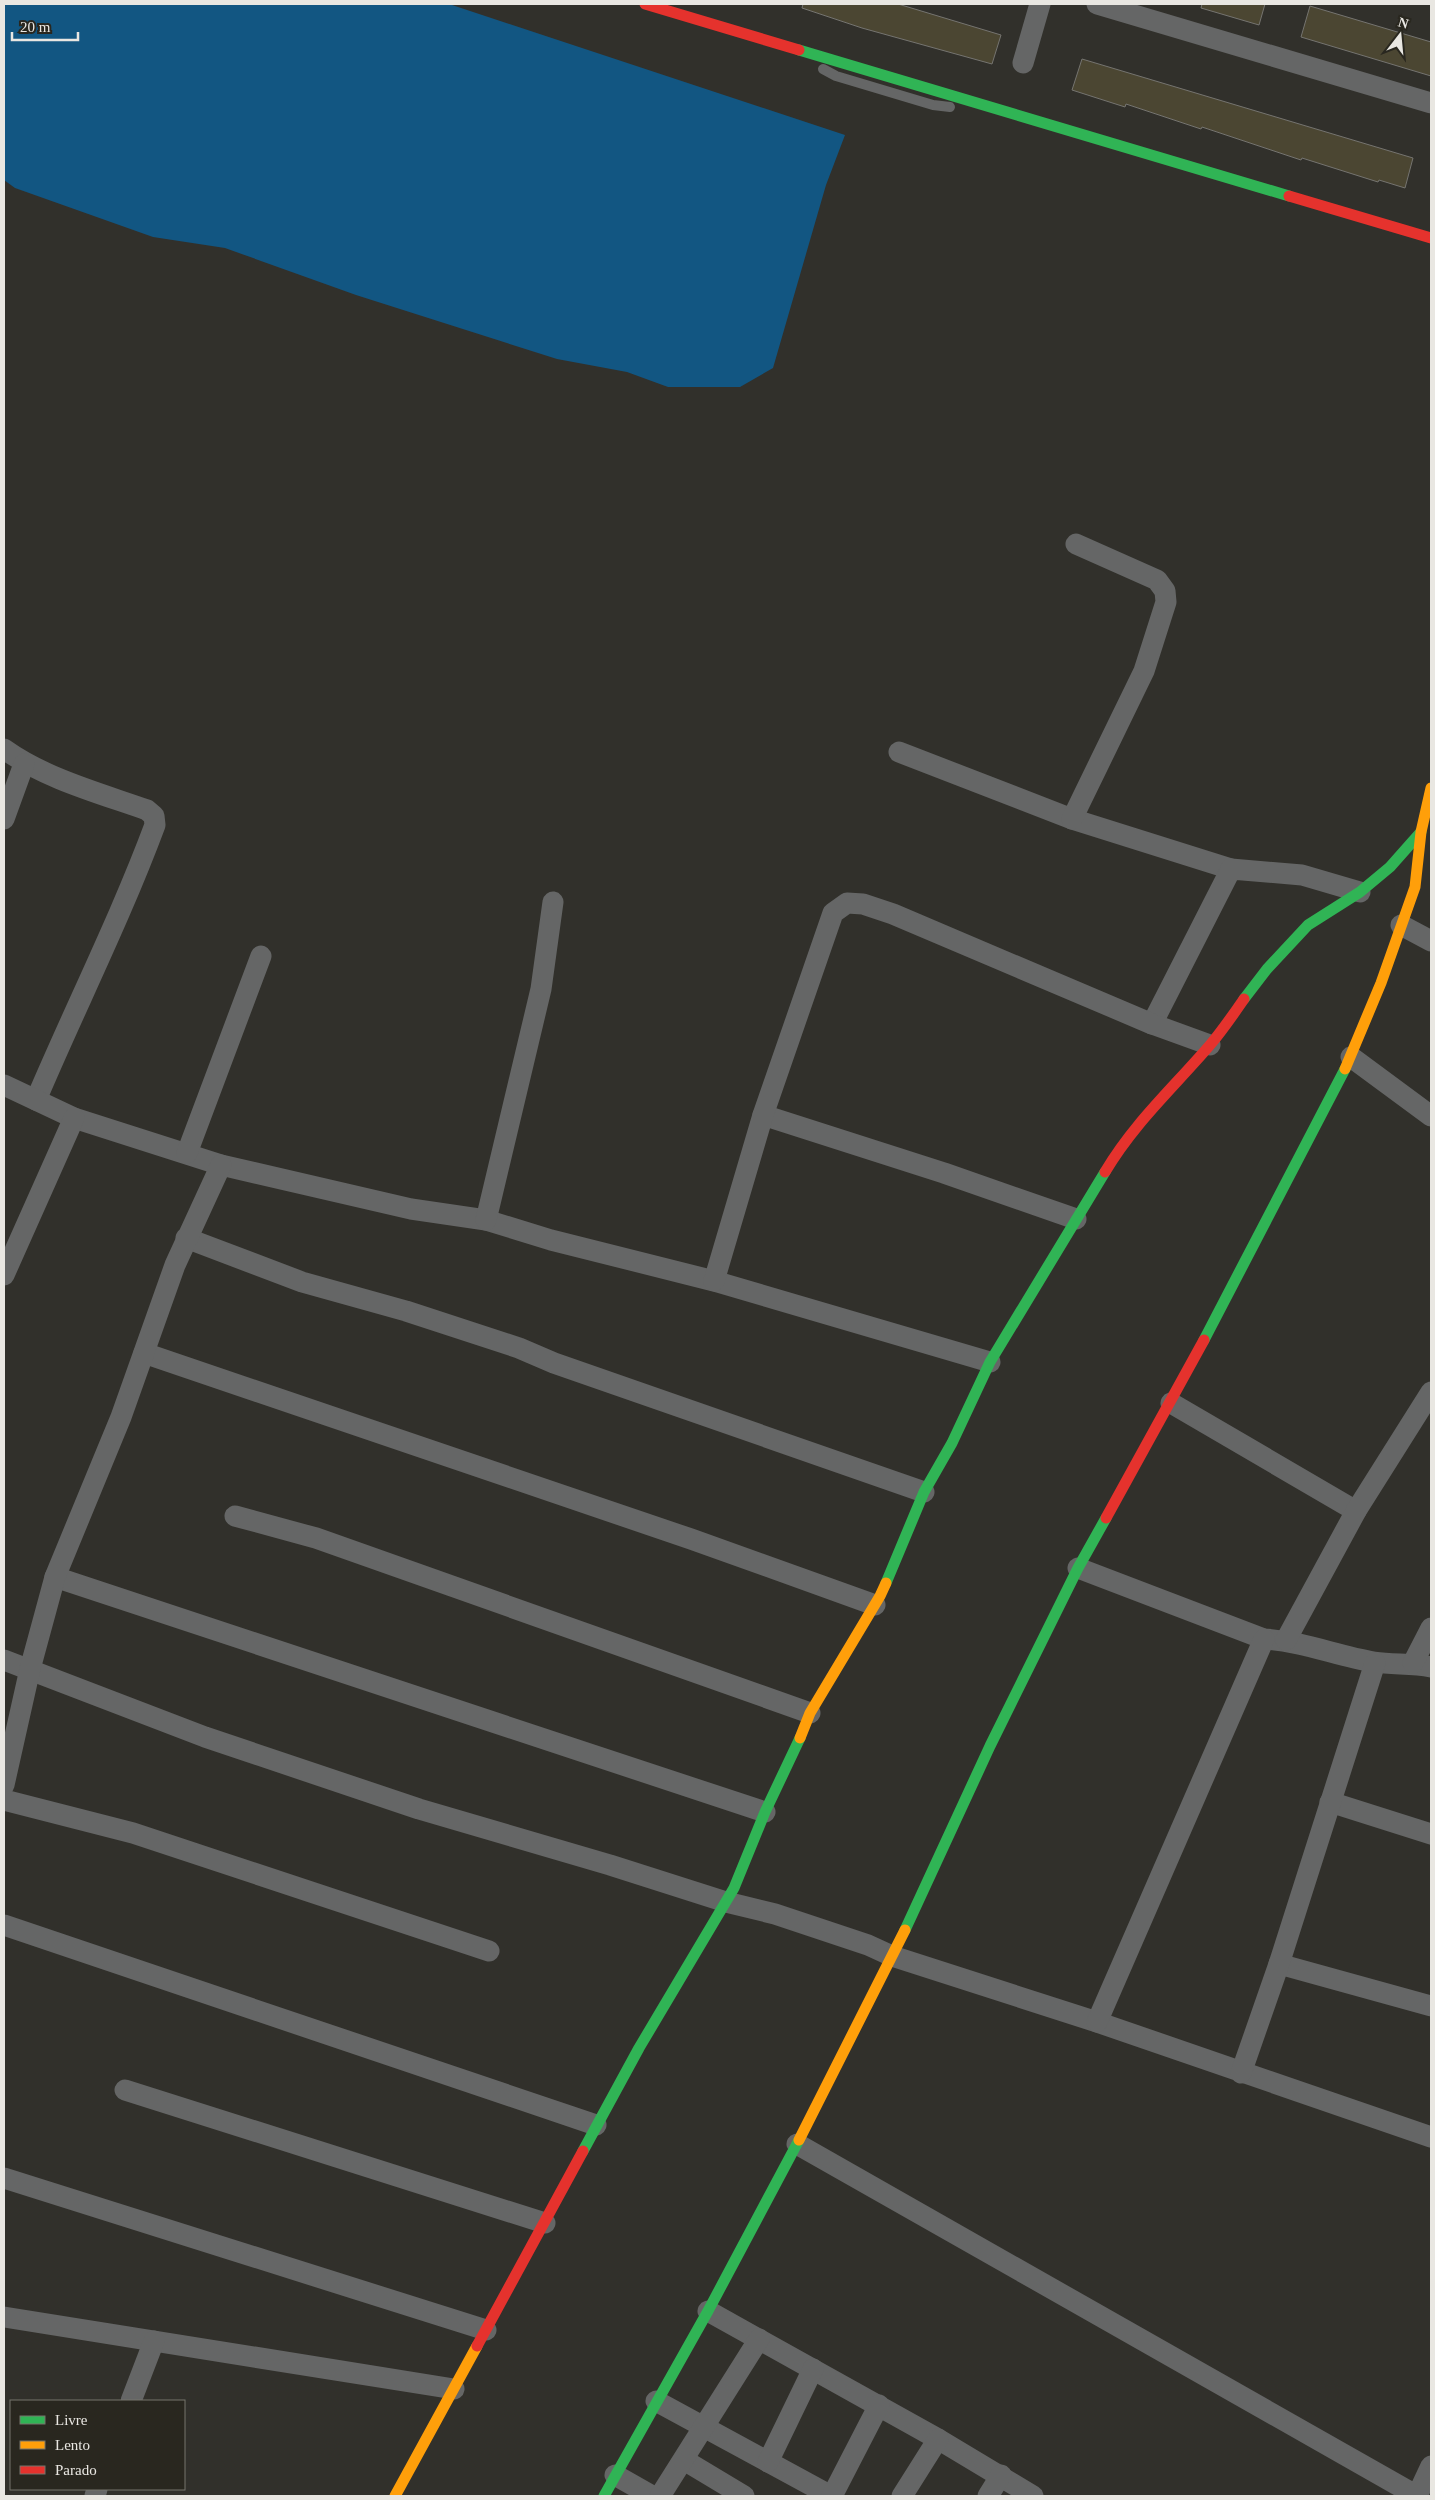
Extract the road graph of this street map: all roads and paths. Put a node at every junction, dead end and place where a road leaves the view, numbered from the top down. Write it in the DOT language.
graph roads {
  1 [pos="645,4"];
  2 [pos="690,4"];
  3 [pos="1040,4"];
  4 [pos="1097,4"];
  5 [pos="686,16"];
  6 [pos="1024,63"];
  7 [pos="1431,103"];
  8 [pos="1431,238"];
  9 [pos="1076,544"];
  10 [pos="4,749"];
  11 [pos="899,752"];
  12 [pos="24,764"];
  13 [pos="1431,788"];
  14 [pos="4,819"];
  15 [pos="1072,819"];
  16 [pos="1422,832"];
  17 [pos="1431,868"];
  18 [pos="1231,869"];
  19 [pos="1415,887"];
  20 [pos="1360,892"];
  21 [pos="553,902"];
  22 [pos="1401,925"];
  23 [pos="1431,941"];
  24 [pos="261,956"];
  25 [pos="1152,1024"];
  26 [pos="1210,1045"];
  27 [pos="1351,1057"];
  28 [pos="4,1085"];
  29 [pos="36,1100"];
  30 [pos="763,1115"];
  31 [pos="1431,1116"];
  32 [pos="74,1118"];
  33 [pos="187,1153"];
  34 [pos="221,1165"];
  35 [pos="1076,1219"];
  36 [pos="486,1220"];
  37 [pos="186,1238"];
  38 [pos="4,1275"];
  39 [pos="714,1281"];
  40 [pos="144,1352"];
  41 [pos="990,1362"];
  42 [pos="1431,1392"];
  43 [pos="1171,1403"];
  44 [pos="924,1492"];
  45 [pos="1356,1511"];
  46 [pos="235,1516"];
  47 [pos="1078,1568"];
  48 [pos="55,1577"];
  49 [pos="875,1605"];
  50 [pos="1431,1628"];
  51 [pos="1264,1639"];
  52 [pos="1286,1640"];
  53 [pos="4,1660"];
  54 [pos="1374,1663"];
  55 [pos="1422,1665"];
  56 [pos="30,1669"];
  57 [pos="810,1712"];
  58 [pos="4,1785"];
  59 [pos="4,1800"];
  60 [pos="1330,1802"];
  61 [pos="765,1812"];
  62 [pos="1431,1834"];
  63 [pos="726,1902"];
  64 [pos="4,1925"];
  65 [pos="489,1951"];
  66 [pos="892,1956"];
  67 [pos="1279,1964"];
  68 [pos="1431,2006"];
  69 [pos="1097,2022"];
  70 [pos="1241,2073"];
  71 [pos="125,2090"];
  72 [pos="596,2126"];
  73 [pos="1431,2137"];
  74 [pos="797,2144"];
  75 [pos="4,2178"];
  76 [pos="545,2223"];
  77 [pos="708,2311"];
  78 [pos="4,2317"];
  79 [pos="486,2330"];
  80 [pos="759,2339"];
  81 [pos="154,2341"];
  82 [pos="813,2369"];
  83 [pos="454,2389"];
  84 [pos="131,2400"];
  85 [pos="656,2401"];
  86 [pos="879,2405"];
  87 [pos="705,2428"];
  88 [pos="938,2439"];
  89 [pos="684,2460"];
  90 [pos="768,2462"];
  91 [pos="1431,2466"];
  92 [pos="615,2475"];
  93 [pos="1001,2475"];
  94 [pos="395,2496"];
  95 [pos="604,2496"];
  96 [pos="652,2496"];
  97 [pos="660,2496"];
  98 [pos="744,2496"];
  99 [pos="831,2496"];
  100 [pos="902,2496"];
  101 [pos="988,2496"];
  102 [pos="1033,2496"];
  1 -- 5 [label="street"];
  2 -- 5 [label="street"];
  3 -- 6 [label="street"];
  4 -- 7 [label="street"];
  5 -- 8 [label="street"];
  9 -- 15 [label="street"];
  10 -- 12 [label="street"];
  11 -- 15 [label="street"];
  12 -- 14 [label="street"];
  12 -- 29 [label="street"];
  13 -- 16 [label="street"];
  15 -- 18 [label="street"];
  16 -- 19 [label="street"];
  16 -- 20 [label="street"];
  17 -- 19 [label="street"];
  18 -- 20 [label="street"];
  18 -- 25 [label="street"];
  19 -- 22 [label="street"];
  20 -- 26 [label="street"];
  21 -- 36 [label="street"];
  22 -- 23 [label="street"];
  22 -- 27 [label="street"];
  24 -- 33 [label="street"];
  25 -- 26 [label="street"];
  25 -- 30 [label="street"];
  26 -- 35 [label="street"];
  27 -- 31 [label="street"];
  27 -- 43 [label="street"];
  28 -- 29 [label="street"];
  29 -- 32 [label="street"];
  30 -- 35 [label="street"];
  30 -- 39 [label="street"];
  32 -- 33 [label="street"];
  32 -- 38 [label="street"];
  33 -- 34 [label="street"];
  34 -- 36 [label="street"];
  34 -- 37 [label="street"];
  35 -- 41 [label="street"];
  36 -- 39 [label="street"];
  37 -- 40 [label="street"];
  37 -- 44 [label="street"];
  39 -- 41 [label="street"];
  40 -- 48 [label="street"];
  40 -- 49 [label="street"];
  41 -- 44 [label="street"];
  42 -- 45 [label="street"];
  43 -- 45 [label="street"];
  43 -- 47 [label="street"];
  44 -- 49 [label="street"];
  45 -- 52 [label="street"];
  46 -- 57 [label="street"];
  47 -- 51 [label="street"];
  47 -- 66 [label="street"];
  48 -- 56 [label="street"];
  48 -- 61 [label="street"];
  49 -- 57 [label="street"];
  50 -- 55 [label="street"];
  51 -- 52 [label="street"];
  51 -- 69 [label="street"];
  52 -- 54 [label="street"];
  53 -- 56 [label="street"];
  54 -- 55 [label="street"];
  54 -- 60 [label="street"];
  56 -- 58 [label="street"];
  56 -- 63 [label="street"];
  57 -- 61 [label="street"];
  59 -- 65 [label="street"];
  60 -- 62 [label="street"];
  60 -- 67 [label="street"];
  61 -- 63 [label="street"];
  63 -- 66 [label="street"];
  63 -- 72 [label="street"];
  64 -- 72 [label="street"];
  66 -- 69 [label="street"];
  66 -- 74 [label="street"];
  67 -- 68 [label="street"];
  67 -- 70 [label="street"];
  69 -- 70 [label="street"];
  70 -- 73 [label="street"];
  71 -- 76 [label="street"];
  72 -- 76 [label="street"];
  74 -- 77 [label="street"];
  74 -- 91 [label="street"];
  75 -- 79 [label="street"];
  76 -- 79 [label="street"];
  77 -- 80 [label="street"];
  77 -- 85 [label="street"];
  78 -- 81 [label="street"];
  79 -- 83 [label="street"];
  80 -- 82 [label="street"];
  80 -- 87 [label="street"];
  81 -- 83 [label="street"];
  81 -- 84 [label="street"];
  82 -- 86 [label="street"];
  82 -- 90 [label="street"];
  83 -- 94 [label="street"];
  85 -- 87 [label="street"];
  85 -- 92 [label="street"];
  86 -- 88 [label="street"];
  86 -- 99 [label="street"];
  87 -- 89 [label="street"];
  87 -- 90 [label="street"];
  88 -- 93 [label="street"];
  88 -- 100 [label="street"];
  89 -- 97 [label="street"];
  89 -- 98 [label="street"];
  90 -- 99 [label="street"];
  92 -- 95 [label="street"];
  92 -- 96 [label="street"];
  93 -- 101 [label="street"];
  93 -- 102 [label="street"];
}
